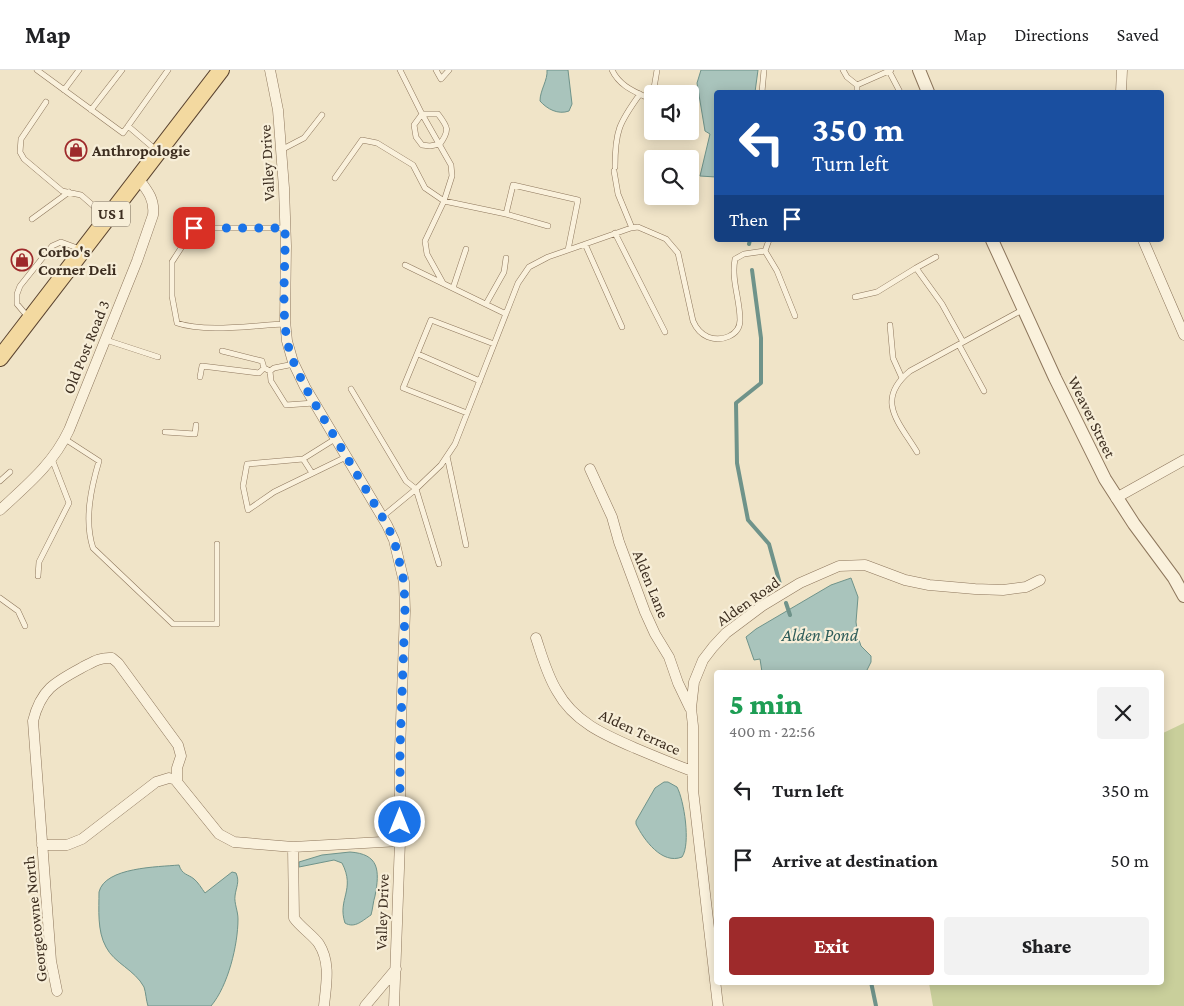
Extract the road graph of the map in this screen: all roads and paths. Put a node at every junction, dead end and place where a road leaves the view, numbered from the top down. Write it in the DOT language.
graph roads {
  1 [pos="37,70"];
  2 [pos="79,70"];
  3 [pos="122,70"];
  4 [pos="168,70"];
  5 [pos="221,70"];
  6 [pos="270,70"];
  7 [pos="400,70"];
  8 [pos="436,70"];
  9 [pos="448,70"];
  10 [pos="612,70"];
  11 [pos="657,70"];
  12 [pos="764,70"];
  13 [pos="843,70"];
  14 [pos="890,70"];
  15 [pos="918,70"];
  16 [pos="1122,70"];
  17 [pos="654,85"];
  18 [pos="857,85"];
  19 [pos="64,90"];
  20 [pos="762,90"];
  21 [pos="857,90"];
  22 [pos="899,90"];
  23 [pos="927,90"];
  24 [pos="1121,90"];
  25 [pos="640,94"];
  26 [pos="644,96"];
  27 [pos="46,102"];
  28 [pos="92,110"];
  29 [pos="422,114"];
  30 [pos="322,115"];
  31 [pos="128,126"];
  32 [pos="440,144"];
  33 [pos="281,150"];
  34 [pos="158,151"];
  35 [pos="138,178"];
  36 [pos="336,178"];
  37 [pos="69,192"];
  38 [pos="444,201"];
  39 [pos="506,214"];
  40 [pos="108,218"];
  41 [pos="32,219"];
  42 [pos="548,226"];
  43 [pos="635,227"];
  44 [pos="285,228"];
  45 [pos="615,233"];
  46 [pos="768,242"];
  47 [pos="993,242"];
  48 [pos="1145,242"];
  49 [pos="585,244"];
  50 [pos="466,249"];
  51 [pos="82,250"];
  52 [pos="568,250"];
  53 [pos="765,251"];
  54 [pos="936,257"];
  55 [pos="506,258"];
  56 [pos="404,265"];
  57 [pos="916,268"];
  58 [pos="444,283"];
  59 [pos="453,288"];
  60 [pos="855,297"];
  61 [pos="486,304"];
  62 [pos="1025,309"];
  63 [pos="506,314"];
  64 [pos="795,316"];
  65 [pos="30,319"];
  66 [pos="285,324"];
  67 [pos="890,325"];
  68 [pos="622,328"];
  69 [pos="665,332"];
  70 [pos="1184,335"];
  71 [pos="106,340"];
  72 [pos="961,343"];
  73 [pos="494,344"];
  74 [pos="222,351"];
  75 [pos="418,354"];
  76 [pos="158,357"];
  77 [pos="0,358"];
  78 [pos="295,364"];
  79 [pos="264,368"];
  80 [pos="270,371"];
  81 [pos="200,378"];
  82 [pos="902,378"];
  83 [pos="480,381"];
  84 [pos="351,389"];
  85 [pos="984,391"];
  86 [pos="314,403"];
  87 [pos="467,413"];
  88 [pos="196,425"];
  89 [pos="165,432"];
  90 [pos="65,438"];
  91 [pos="335,438"];
  92 [pos="917,452"];
  93 [pos="447,456"];
  94 [pos="346,457"];
  95 [pos="52,459"];
  96 [pos="303,459"];
  97 [pos="1184,460"];
  98 [pos="590,469"];
  99 [pos="10,472"];
  100 [pos="312,474"];
  101 [pos="0,480"];
  102 [pos="416,489"];
  103 [pos="1116,498"];
  104 [pos="0,510"];
  105 [pos="382,517"];
  106 [pos="217,544"];
  107 [pos="466,545"];
  108 [pos="439,564"];
  109 [pos="38,576"];
  110 [pos="1040,580"];
  111 [pos="1184,596"];
  112 [pos="0,598"];
  113 [pos="25,626"];
  114 [pos="536,638"];
  115 [pos="691,708"];
  116 [pos="692,771"];
  117 [pos="177,780"];
  118 [pos="400,841"];
  119 [pos="42,845"];
  120 [pos="293,847"];
  121 [pos="396,969"];
  122 [pos="714,971"];
  123 [pos="716,985"];
  124 [pos="57,991"];
  125 [pos="324,1006"];
  126 [pos="365,1006"];
  127 [pos="394,1006"];
  128 [pos="718,1006"];
  1 -- 19 [label="lane"];
  2 -- 19 [label="lane"];
  3 -- 28 [label="lane"];
  4 -- 31 [label="lane"];
  5 -- 34 [label="main road, US 1"];
  6 -- 33 [label="street, Valley Drive"];
  7 -- 29 [label="lane"];
  8 -- 9 [label="lane"];
  10 -- 25 [label="lane"];
  11 -- 17 [label="lane"];
  12 -- 20 [label="lane"];
  13 -- 18 [label="lane"];
  14 -- 18 [label="lane"];
  14 -- 22 [label="lane"];
  15 -- 23 [label="street"];
  16 -- 24 [label="street"];
  18 -- 21 [label="lane"];
  19 -- 28 [label="lane"];
  25 -- 26 [label="lane"];
  25 -- 43 [label="lane"];
  27 -- 37 [label="lane"];
  28 -- 31 [label="lane"];
  29 -- 32 [label="lane"];
  29 -- 32 [label="lane"];
  29 -- 32 [label="lane"];
  30 -- 33 [label="lane"];
  31 -- 34 [label="lane"];
  32 -- 38 [label="lane"];
  33 -- 44 [label="street, Valley Drive"];
  34 -- 35 [label="main road, US 1"];
  35 -- 40 [label="main road, US 1"];
  35 -- 71 [label="street, Old Post Road 3"];
  36 -- 38 [label="lane"];
  37 -- 40 [label="lane"];
  37 -- 41 [label="lane"];
  38 -- 39 [label="lane"];
  38 -- 58 [label="lane"];
  39 -- 42 [label="lane"];
  39 -- 52 [label="lane"];
  40 -- 51 [label="main road, US 1"];
  43 -- 45 [label="lane"];
  43 -- 53 [label="lane"];
  44 -- 66 [label="street, Valley Drive"];
  44 -- 66 [label="lane"];
  45 -- 49 [label="lane"];
  45 -- 69 [label="lane"];
  46 -- 53 [label="lane"];
  47 -- 62 [label="street, Weaver Street"];
  48 -- 70 [label="street"];
  49 -- 52 [label="lane"];
  49 -- 68 [label="lane"];
  50 -- 59 [label="lane"];
  51 -- 65 [label="main road, US 1"];
  51 -- 65 [label="lane"];
  52 -- 63 [label="lane"];
  53 -- 64 [label="lane"];
  54 -- 57 [label="lane"];
  55 -- 61 [label="lane"];
  56 -- 58 [label="lane"];
  57 -- 60 [label="lane"];
  57 -- 72 [label="lane"];
  58 -- 59 [label="lane"];
  59 -- 61 [label="lane"];
  61 -- 63 [label="lane"];
  62 -- 72 [label="lane"];
  62 -- 103 [label="street, Weaver Street"];
  63 -- 73 [label="lane"];
  65 -- 77 [label="main road, US 1"];
  66 -- 78 [label="street, Valley Drive"];
  67 -- 82 [label="lane"];
  71 -- 76 [label="lane"];
  71 -- 90 [label="street, Old Post Road 3"];
  72 -- 82 [label="lane"];
  72 -- 85 [label="lane"];
  73 -- 75 [label="lane"];
  73 -- 83 [label="lane"];
  74 -- 79 [label="lane"];
  75 -- 83 [label="lane"];
  75 -- 87 [label="lane"];
  78 -- 80 [label="lane"];
  78 -- 86 [label="street, Valley Drive"];
  79 -- 80 [label="lane"];
  79 -- 81 [label="lane"];
  80 -- 86 [label="lane"];
  82 -- 92 [label="lane"];
  83 -- 87 [label="lane"];
  84 -- 102 [label="lane"];
  86 -- 91 [label="street, Valley Drive"];
  87 -- 93 [label="lane"];
  88 -- 89 [label="lane"];
  90 -- 95 [label="street, Old Post Road 3"];
  90 -- 106 [label="lane"];
  91 -- 94 [label="street, Valley Drive"];
  91 -- 96 [label="lane"];
  93 -- 102 [label="lane"];
  93 -- 107 [label="lane"];
  94 -- 100 [label="lane"];
  94 -- 105 [label="street, Valley Drive"];
  95 -- 104 [label="street, Old Post Road 3"];
  95 -- 109 [label="lane"];
  96 -- 100 [label="lane"];
  96 -- 100 [label="lane"];
  97 -- 103 [label="street"];
  98 -- 115 [label="street, Alden Lane"];
  99 -- 101 [label="lane"];
  102 -- 105 [label="lane"];
  102 -- 108 [label="lane"];
  103 -- 111 [label="street, Weaver Street"];
  105 -- 118 [label="street, Valley Drive"];
  110 -- 115 [label="street, Alden Road"];
  112 -- 113 [label="lane"];
  114 -- 116 [label="street, Alden Terrace"];
  115 -- 116 [label="street, Alden Road"];
  116 -- 122 [label="street, Alden Road"];
  117 -- 119 [label="street, Georgetowne North"];
  117 -- 119 [label="street, Georgetowne North"];
  117 -- 120 [label="street"];
  118 -- 120 [label="street"];
  118 -- 121 [label="street, Valley Drive"];
  119 -- 124 [label="street, Georgetowne North"];
  120 -- 125 [label="street"];
  121 -- 126 [label="street"];
  121 -- 127 [label="street, Valley Drive"];
  123 -- 128 [label="street, Alden Road"];
}
